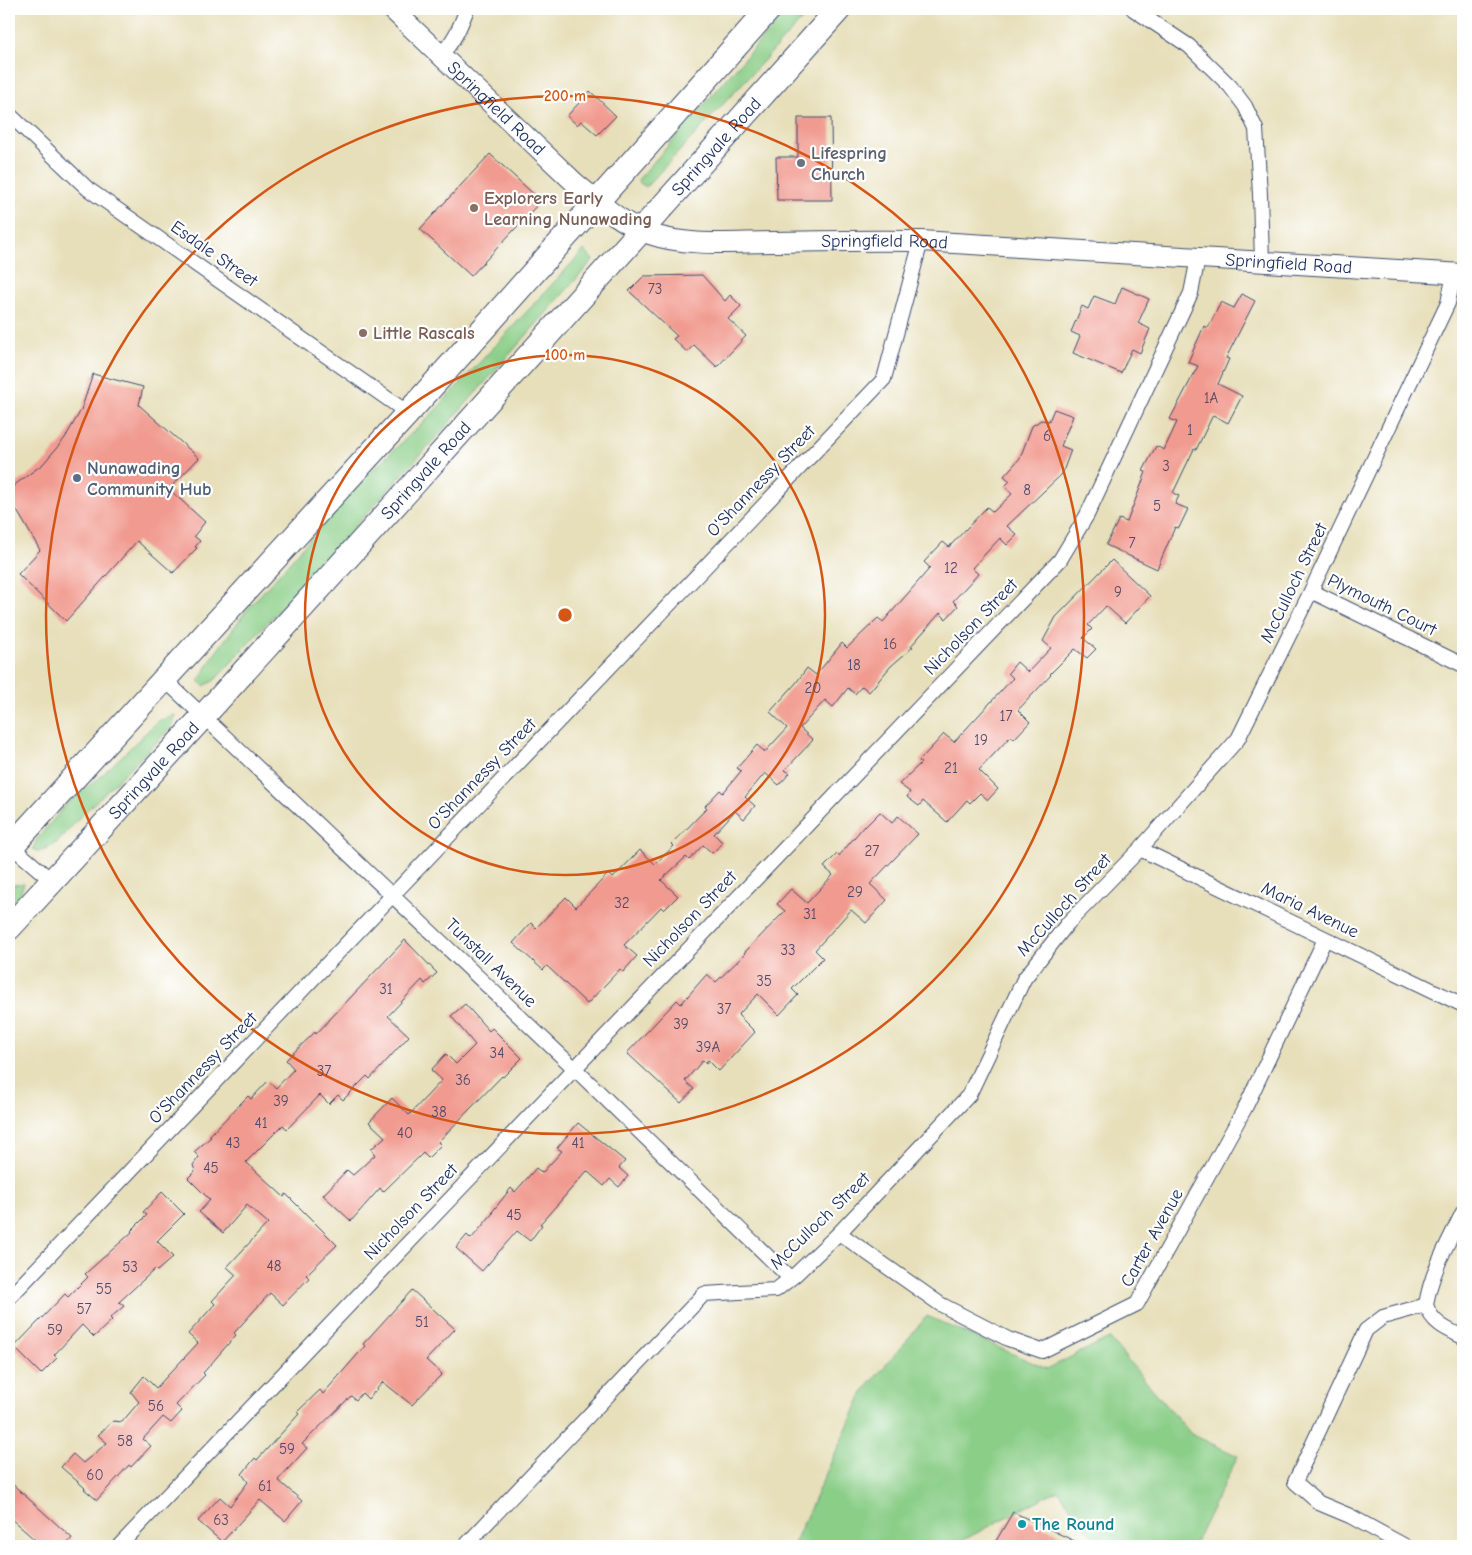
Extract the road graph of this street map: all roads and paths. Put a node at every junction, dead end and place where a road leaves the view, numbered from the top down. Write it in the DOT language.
graph roads {
  1 [pos="392,9"];
  2 [pos="467,9"];
  3 [pos="769,9"];
  4 [pos="839,9"];
  5 [pos="1133,9"];
  6 [pos="440,55"];
  7 [pos="9,114"];
  8 [pos="597,202"];
  9 [pos="641,230"];
  10 [pos="921,242"];
  11 [pos="1198,258"];
  12 [pos="1262,262"];
  13 [pos="1459,274"];
  14 [pos="408,413"];
  15 [pos="1311,591"];
  16 [pos="1463,665"];
  17 [pos="164,678"];
  18 [pos="204,715"];
  19 [pos="10,846"];
  20 [pos="1140,849"];
  21 [pos="52,881"];
  22 [pos="393,895"];
  23 [pos="9,928"];
  24 [pos="1325,939"];
  25 [pos="1463,1005"];
  26 [pos="574,1068"];
  27 [pos="1463,1212"];
  28 [pos="840,1233"];
  29 [pos="790,1278"];
  30 [pos="9,1298"];
  31 [pos="1426,1305"];
  32 [pos="1463,1337"];
  33 [pos="118,1546"];
  34 [pos="465,1546"];
  35 [pos="1405,1546"];
  1 -- 6 [label="main road, Springfield Road"];
  2 -- 6 [label="street"];
  3 -- 8 [label="highway"];
  4 -- 9 [label="highway, Springvale Road"];
  5 -- 12 [label="street"];
  6 -- 8 [label="main road, Springfield Road"];
  7 -- 14 [label="street, Esdale Street"];
  8 -- 9 [label="main road, Springfield Road"];
  8 -- 14 [label="highway"];
  9 -- 10 [label="main road, Springfield Road"];
  9 -- 18 [label="highway, Springvale Road"];
  10 -- 11 [label="main road, Springfield Road"];
  10 -- 22 [label="street, O'Shannessy Street"];
  11 -- 12 [label="main road, Springfield Road"];
  11 -- 26 [label="street, Nicholson Street"];
  12 -- 13 [label="main road, Springfield Road"];
  13 -- 15 [label="street, McCulloch Street"];
  14 -- 17 [label="highway"];
  15 -- 16 [label="street, Plymouth Court"];
  15 -- 20 [label="street, McCulloch Street"];
  17 -- 18 [label="street, Tunstall Avenue"];
  17 -- 19 [label="highway"];
  18 -- 21 [label="highway, Springvale Road"];
  18 -- 22 [label="street, Tunstall Avenue"];
  19 -- 21 [label="street"];
  20 -- 24 [label="street, Maria Avenue"];
  20 -- 28 [label="street, McCulloch Street"];
  21 -- 23 [label="highway, Springvale Road"];
  22 -- 26 [label="street, Tunstall Avenue"];
  22 -- 30 [label="street, O'Shannessy Street"];
  24 -- 25 [label="street, Maria Avenue"];
  24 -- 28 [label="street, Carter Avenue"];
  26 -- 29 [label="street, Tunstall Avenue"];
  26 -- 33 [label="street, Nicholson Street"];
  27 -- 31 [label="street"];
  28 -- 29 [label="street, McCulloch Street"];
  29 -- 34 [label="street, McCulloch Street"];
  31 -- 32 [label="street"];
  31 -- 35 [label="street"];
}
